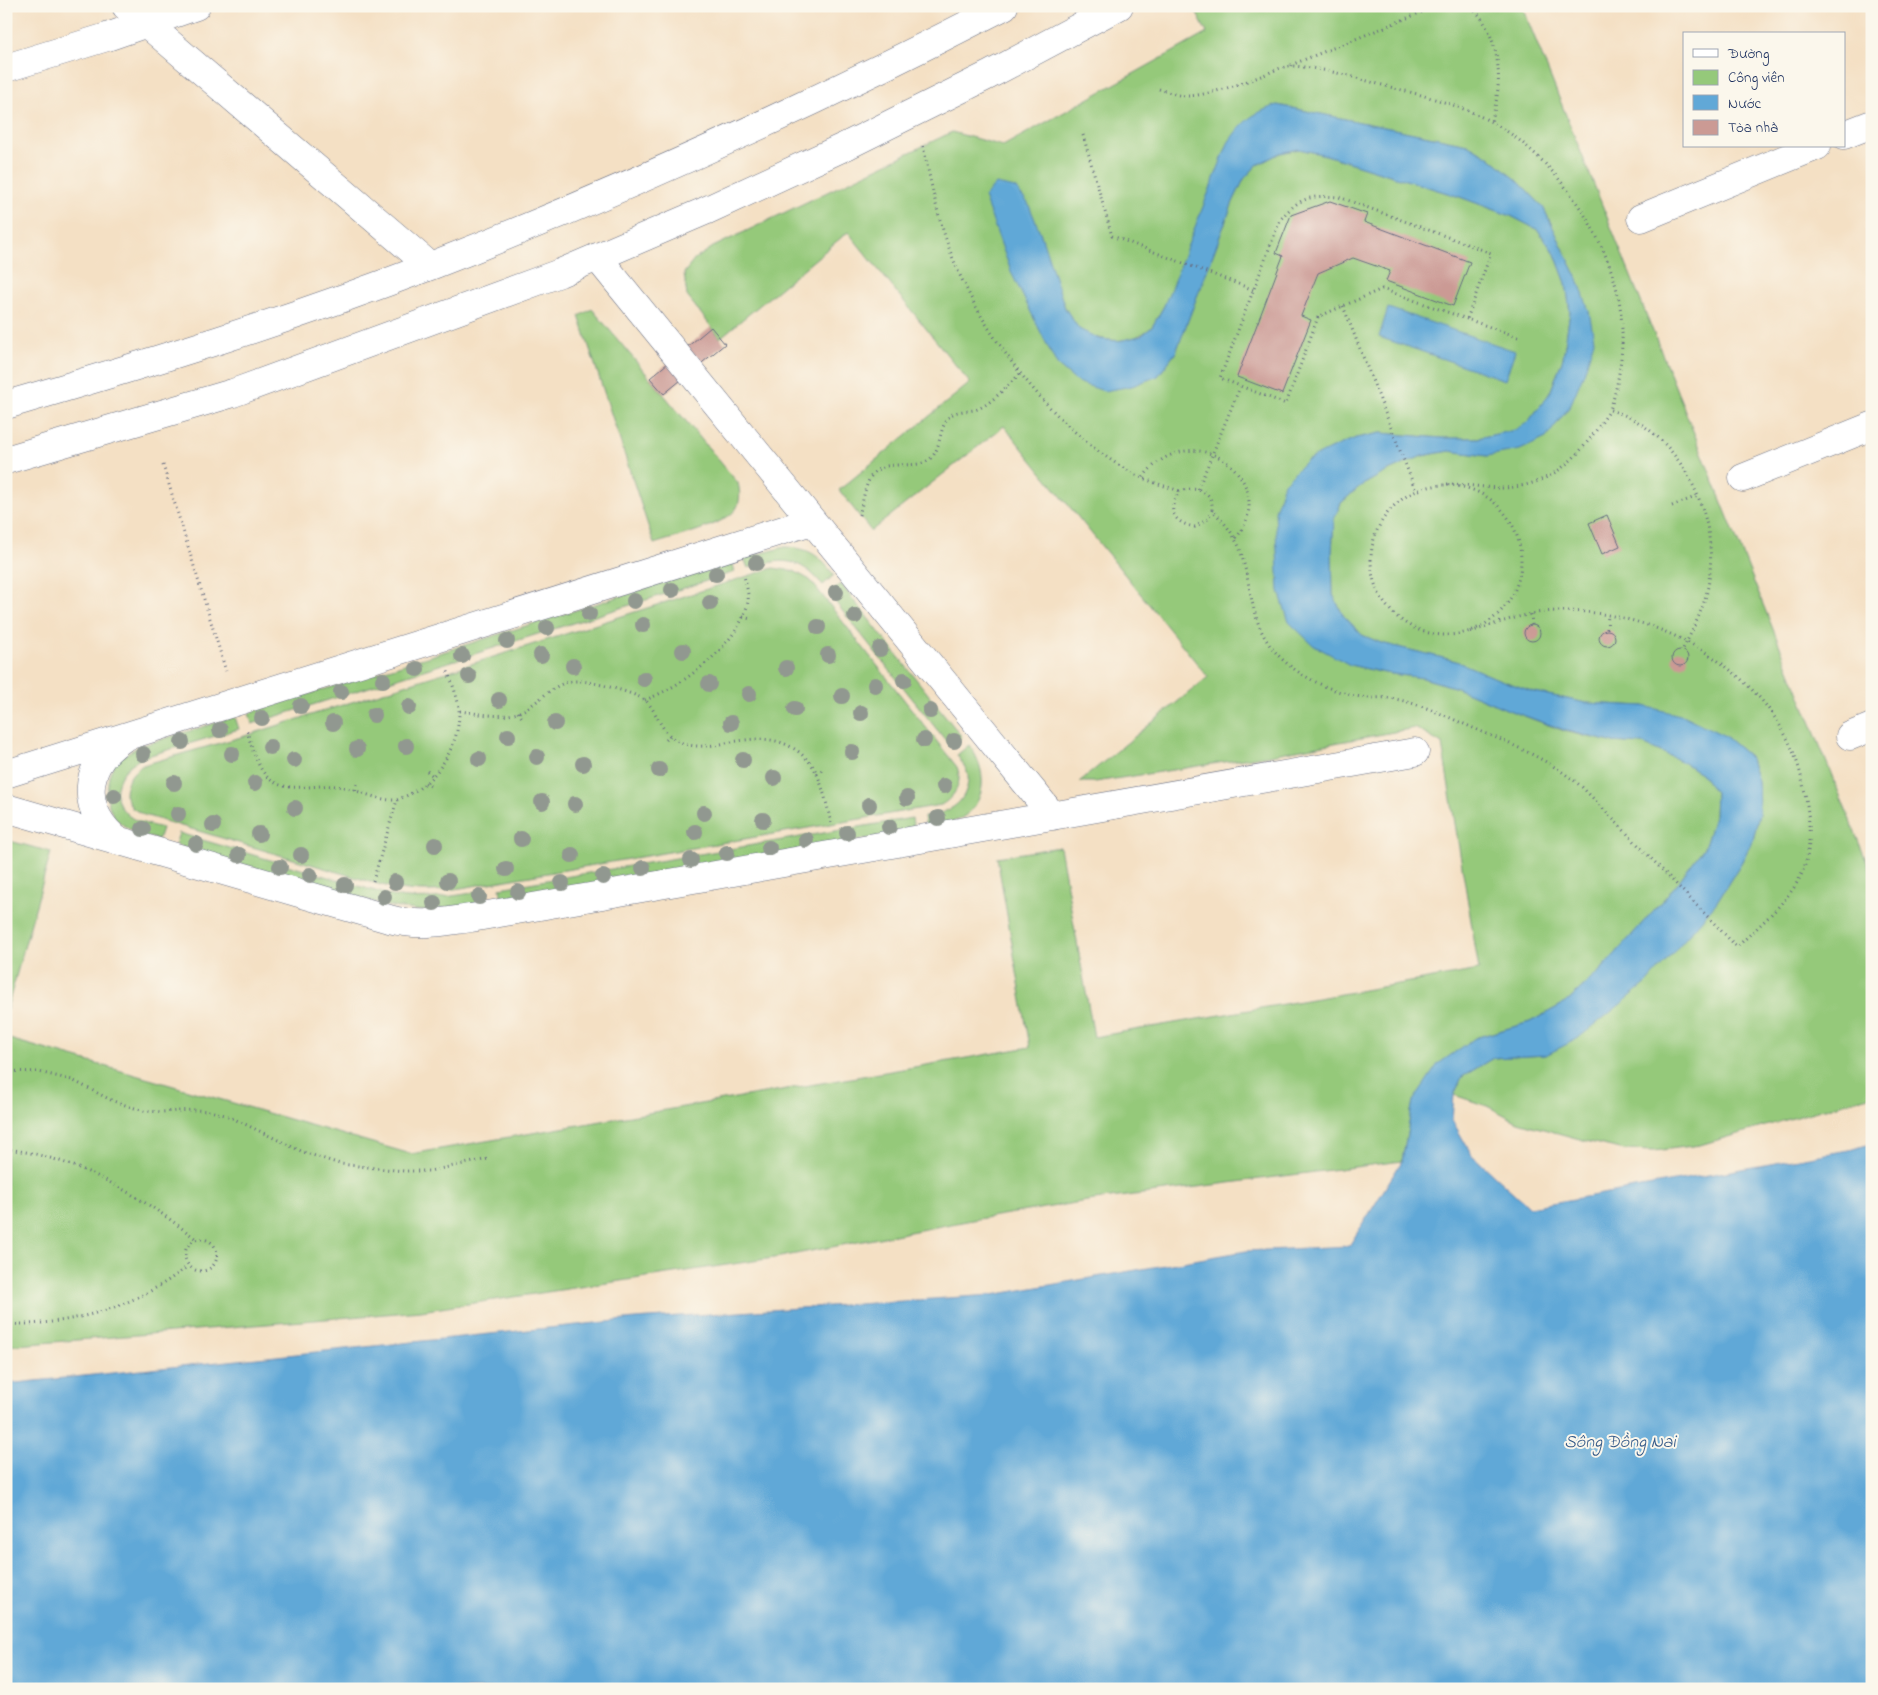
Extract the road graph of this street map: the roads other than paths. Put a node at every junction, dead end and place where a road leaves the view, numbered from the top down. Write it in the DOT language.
graph roads {
  1 [pos="126,6"];
  2 [pos="196,6"];
  3 [pos="1004,6"];
  4 [pos="1118,6"];
  5 [pos="146,24"];
  6 [pos="6,68"];
  7 [pos="1872,124"];
  8 [pos="1846,134"];
  9 [pos="1812,148"];
  10 [pos="1641,218"];
  11 [pos="597,257"];
  12 [pos="430,266"];
  13 [pos="6,405"];
  14 [pos="1872,426"];
  15 [pos="6,460"];
  16 [pos="1743,478"];
  17 [pos="812,521"];
  18 [pos="125,737"];
  19 [pos="1415,752"];
  20 [pos="6,774"];
  21 [pos="6,808"];
  22 [pos="1053,816"];
  23 [pos="118,841"];
  1 -- 5 [label="street"];
  2 -- 5 [label="street"];
  3 -- 12 [label="street"];
  4 -- 11 [label="street"];
  5 -- 6 [label="street"];
  5 -- 12 [label="street"];
  7 -- 8 [label="street"];
  9 -- 10 [label="street"];
  11 -- 15 [label="street"];
  11 -- 17 [label="street"];
  12 -- 13 [label="street"];
  14 -- 16 [label="street"];
  17 -- 18 [label="street"];
  17 -- 22 [label="street"];
  18 -- 20 [label="street"];
  18 -- 23 [label="street"];
  19 -- 22 [label="street"];
  21 -- 23 [label="street"];
  22 -- 23 [label="street"];
}
